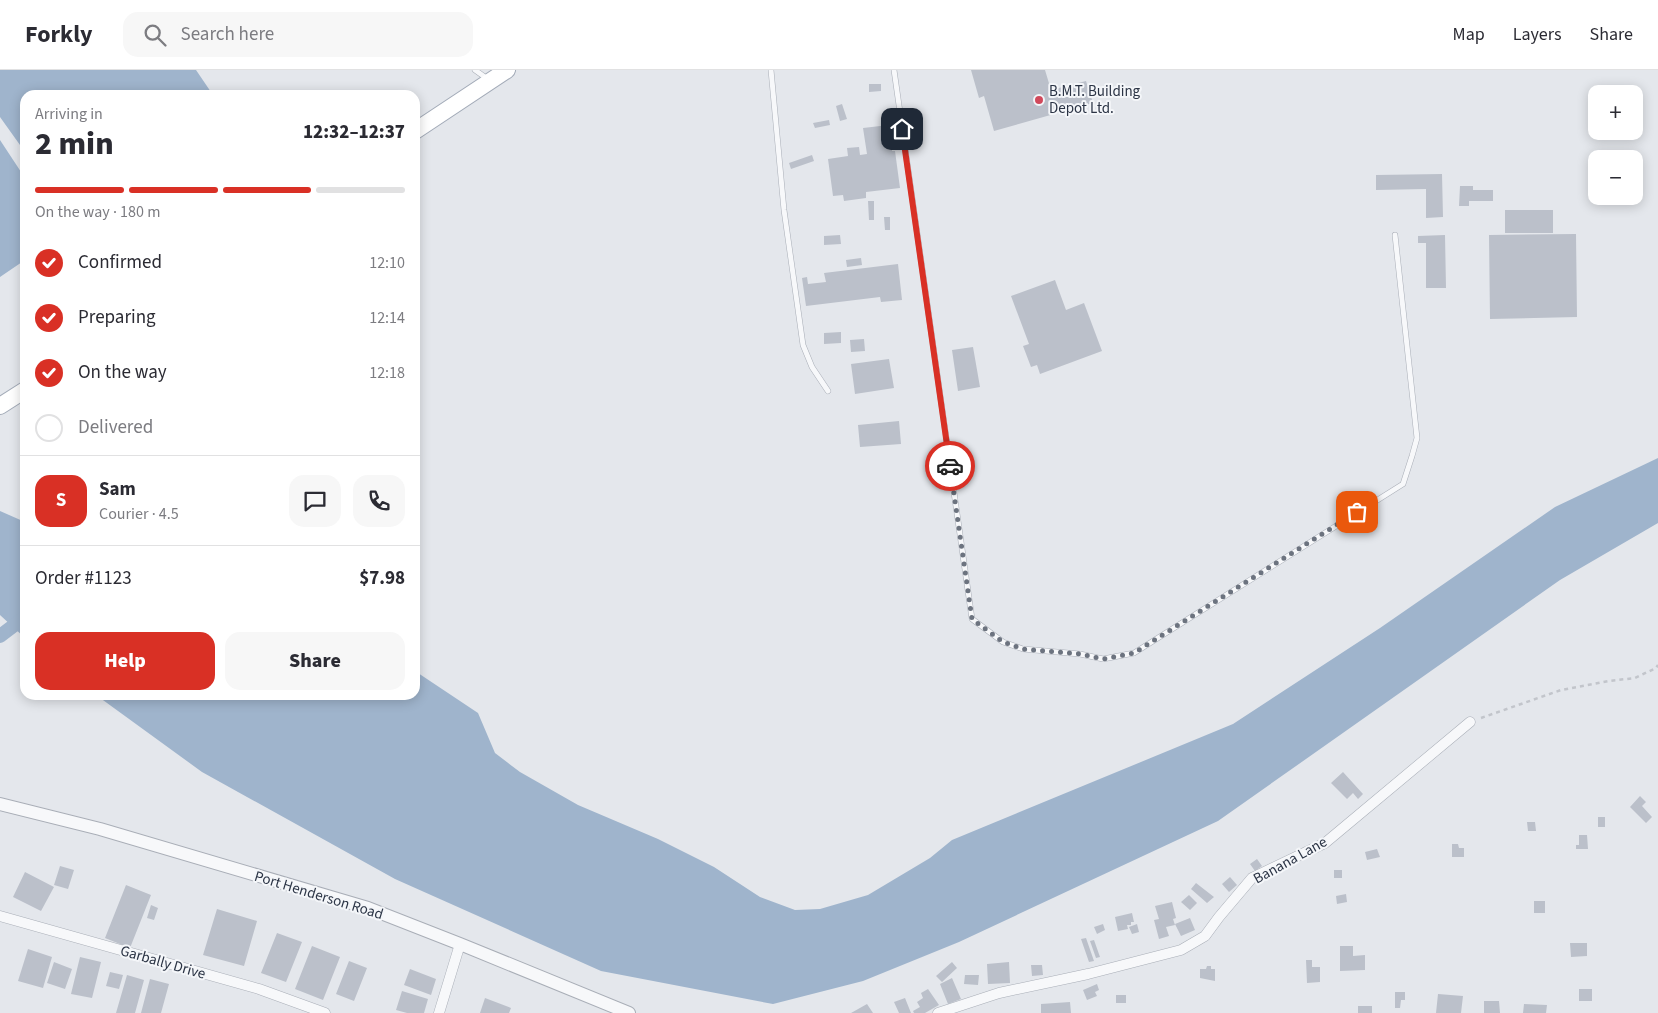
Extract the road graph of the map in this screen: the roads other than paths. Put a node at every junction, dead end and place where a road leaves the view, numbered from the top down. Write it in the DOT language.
graph roads {
  1 [pos="475,70"];
  2 [pos="507,70"];
  3 [pos="771,70"];
  4 [pos="894,70"];
  5 [pos="490,81"];
  6 [pos="420,128"];
  7 [pos="1395,235"];
  8 [pos="828,391"];
  9 [pos="20,393"];
  10 [pos="0,406"];
  11 [pos="1470,722"];
  12 [pos="1,805"];
  13 [pos="0,916"];
  14 [pos="460,944"];
  15 [pos="325,1013"];
  16 [pos="440,1013"];
  17 [pos="629,1013"];
  18 [pos="938,1013"];
  1 -- 5 [label="lane"];
  2 -- 5 [label="main road"];
  3 -- 8 [label="lane"];
  4 -- 7 [label="lane"];
  5 -- 6 [label="main road"];
  9 -- 10 [label="main road"];
  11 -- 18 [label="street, Banana Lane"];
  12 -- 14 [label="street, Port Henderson Road"];
  13 -- 15 [label="street, Garbally Drive"];
  14 -- 16 [label="street"];
  14 -- 17 [label="street, Port Henderson Road"];
}
